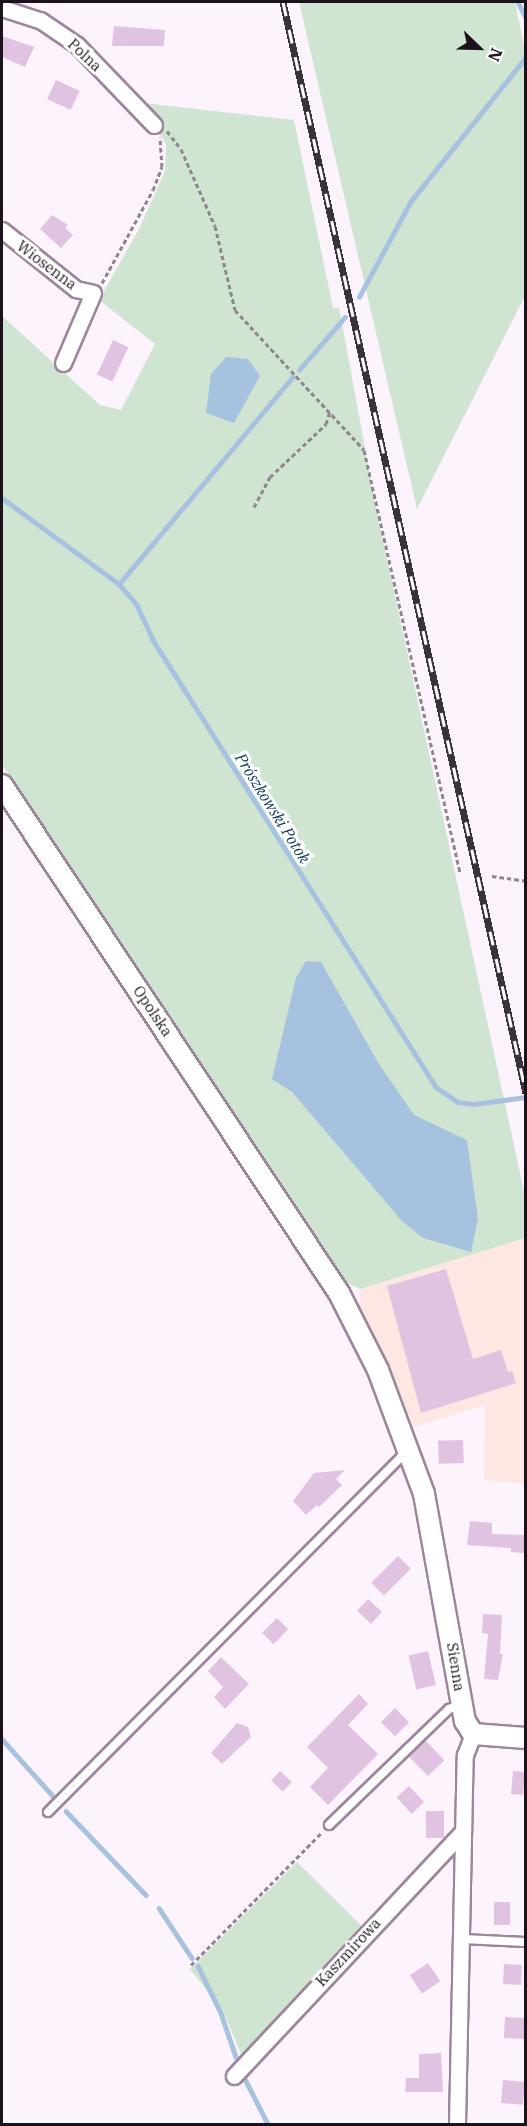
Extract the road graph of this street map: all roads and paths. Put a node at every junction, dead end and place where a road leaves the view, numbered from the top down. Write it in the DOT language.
graph roads {
  1 [pos="2,8"];
  2 [pos="154,125"];
  3 [pos="2,230"];
  4 [pos="93,293"];
  5 [pos="63,363"];
  6 [pos="330,411"];
  7 [pos="254,507"];
  8 [pos="2,785"];
  9 [pos="460,872"];
  10 [pos="492,876"];
  11 [pos="525,881"];
  12 [pos="304,1236"];
  13 [pos="408,1450"];
  14 [pos="462,1704"];
  15 [pos="473,1734"];
  16 [pos="525,1738"];
  17 [pos="48,1812"];
  18 [pos="329,1825"];
  19 [pos="463,1831"];
  20 [pos="461,1939"];
  21 [pos="525,1942"];
  22 [pos="191,1965"];
  23 [pos="234,2076"];
  24 [pos="457,2124"];
  1 -- 2 [label="street, Polna"];
  2 -- 4 [label="path"];
  2 -- 6 [label="path"];
  3 -- 4 [label="street, Wiosenna"];
  4 -- 5 [label="street, Wiosenna"];
  6 -- 7 [label="path"];
  6 -- 9 [label="path"];
  8 -- 12 [label="street, Opolska"];
  10 -- 11 [label="path"];
  12 -- 13 [label="street, Sienna"];
  13 -- 14 [label="street, Sienna"];
  13 -- 17 [label="lane"];
  14 -- 15 [label="street, Sienna"];
  14 -- 18 [label="lane"];
  15 -- 16 [label="street"];
  15 -- 19 [label="street"];
  18 -- 22 [label="path"];
  19 -- 20 [label="street"];
  19 -- 23 [label="street, Kaszmirowa"];
  20 -- 21 [label="lane"];
  20 -- 24 [label="street"];
}
